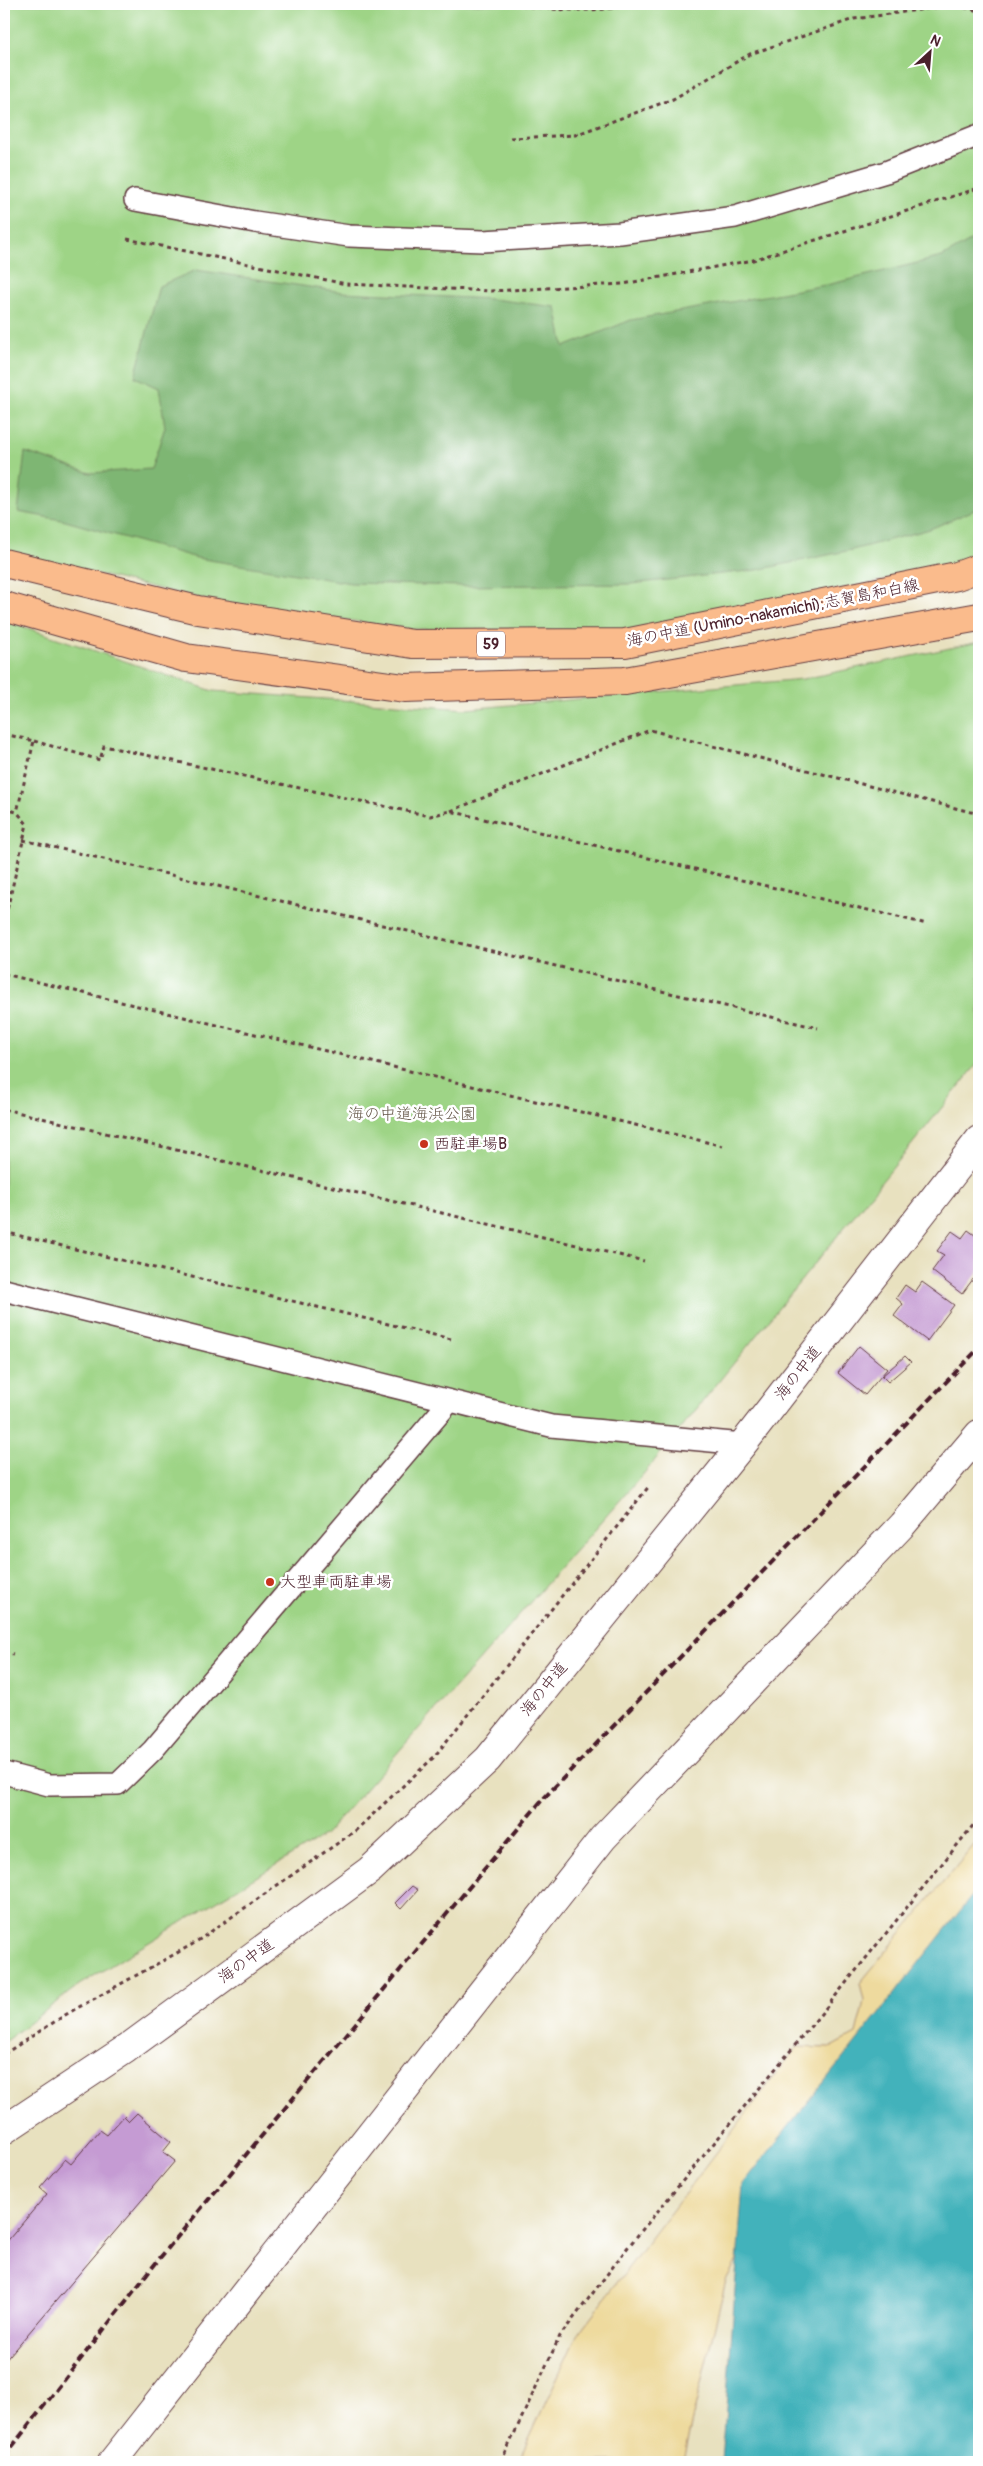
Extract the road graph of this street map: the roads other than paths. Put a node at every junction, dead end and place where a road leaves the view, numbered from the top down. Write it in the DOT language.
graph roads {
  1 [pos="979,135"];
  2 [pos="135,200"];
  3 [pos="4,562"];
  4 [pos="979,568"];
  5 [pos="4,606"];
  6 [pos="978,617"];
  7 [pos="979,1140"];
  8 [pos="4,1290"];
  9 [pos="450,1401"];
  10 [pos="979,1434"];
  11 [pos="743,1444"];
  12 [pos="4,1774"];
  13 [pos="4,2130"];
  14 [pos="112,2462"];
  1 -- 2 [label="lane"];
  3 -- 4 [label="main road, 海の中道 (Umino-nakamichi);志賀島和白線 / 59"];
  5 -- 6 [label="main road"];
  7 -- 11 [label="street, 海の中道"];
  8 -- 9 [label="lane"];
  9 -- 11 [label="lane"];
  9 -- 12 [label="lane"];
  10 -- 14 [label="street"];
  11 -- 13 [label="street, 海の中道"];
}
